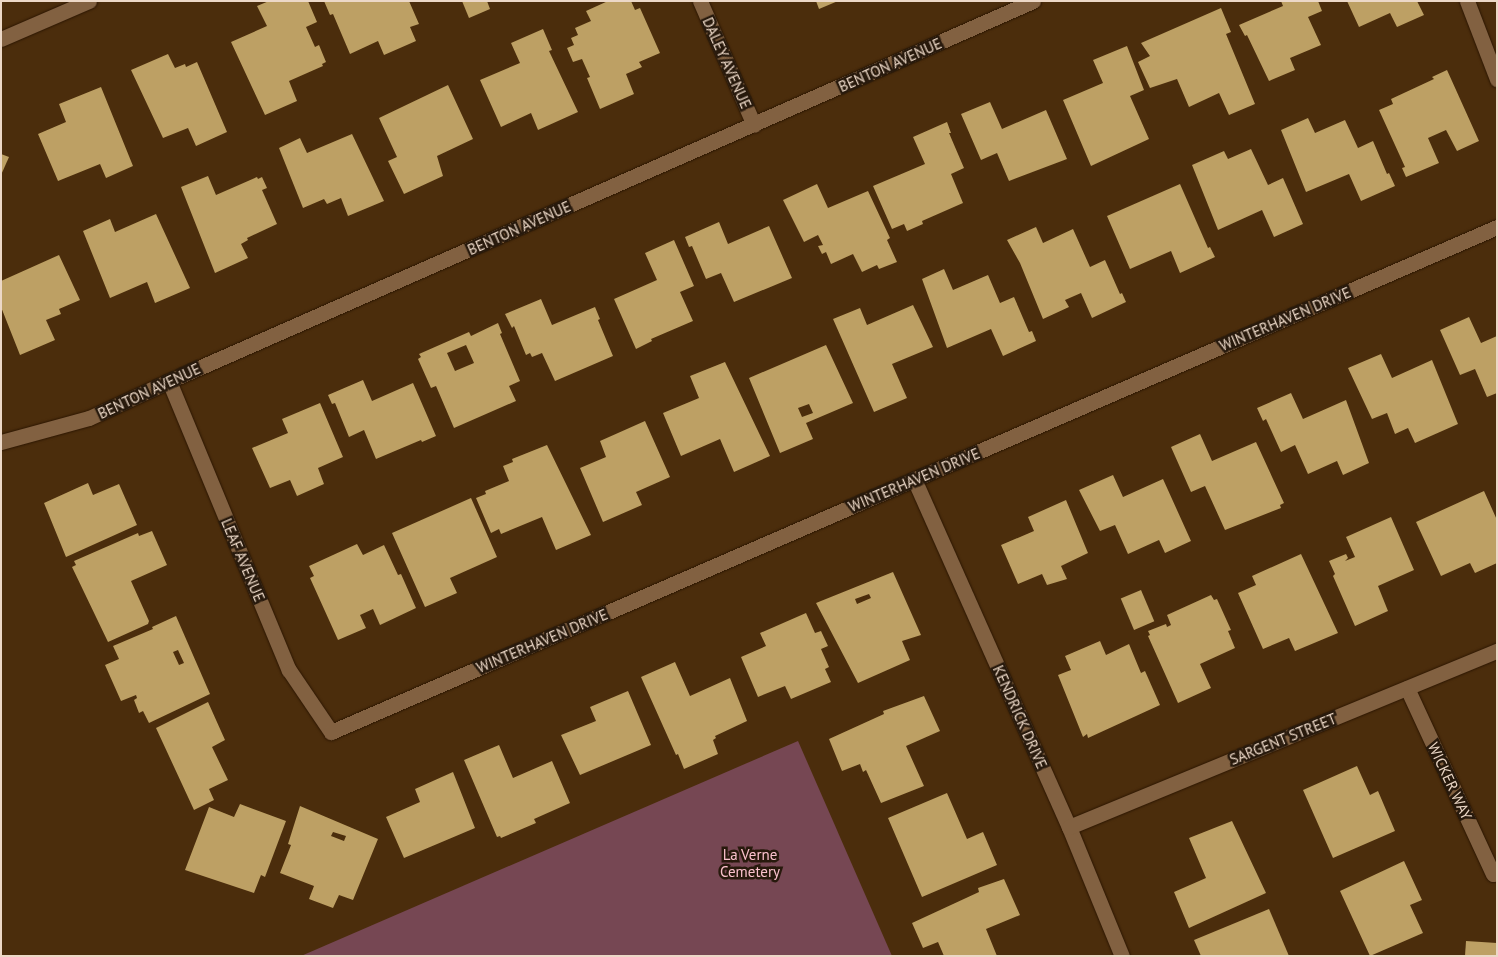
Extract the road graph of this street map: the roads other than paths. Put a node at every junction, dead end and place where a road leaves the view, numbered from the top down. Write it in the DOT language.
graph roads {
  1 [pos="89,1"];
  2 [pos="700,1"];
  3 [pos="1033,1"];
  4 [pos="1467,1"];
  5 [pos="1,39"];
  6 [pos="1497,79"];
  7 [pos="754,125"];
  8 [pos="1497,227"];
  9 [pos="169,381"];
  10 [pos="1,442"];
  11 [pos="914,479"];
  12 [pos="1497,651"];
  13 [pos="1407,688"];
  14 [pos="331,732"];
  15 [pos="1069,827"];
  16 [pos="1493,874"];
  17 [pos="1122,956"];
  1 -- 5 [label="street"];
  2 -- 7 [label="street, DALEY AVENUE"];
  3 -- 7 [label="street, BENTON AVENUE"];
  4 -- 6 [label="street"];
  7 -- 9 [label="street, BENTON AVENUE"];
  8 -- 11 [label="street, WINTERHAVEN DRIVE"];
  9 -- 10 [label="street, BENTON AVENUE"];
  9 -- 14 [label="street, LEAF AVENUE"];
  11 -- 14 [label="street, WINTERHAVEN DRIVE"];
  11 -- 15 [label="street, KENDRICK DRIVE"];
  12 -- 13 [label="street, SARGENT STREET"];
  13 -- 15 [label="street, SARGENT STREET"];
  13 -- 16 [label="street, WICKER WAY"];
  15 -- 17 [label="street, KENDRICK DRIVE"];
}
